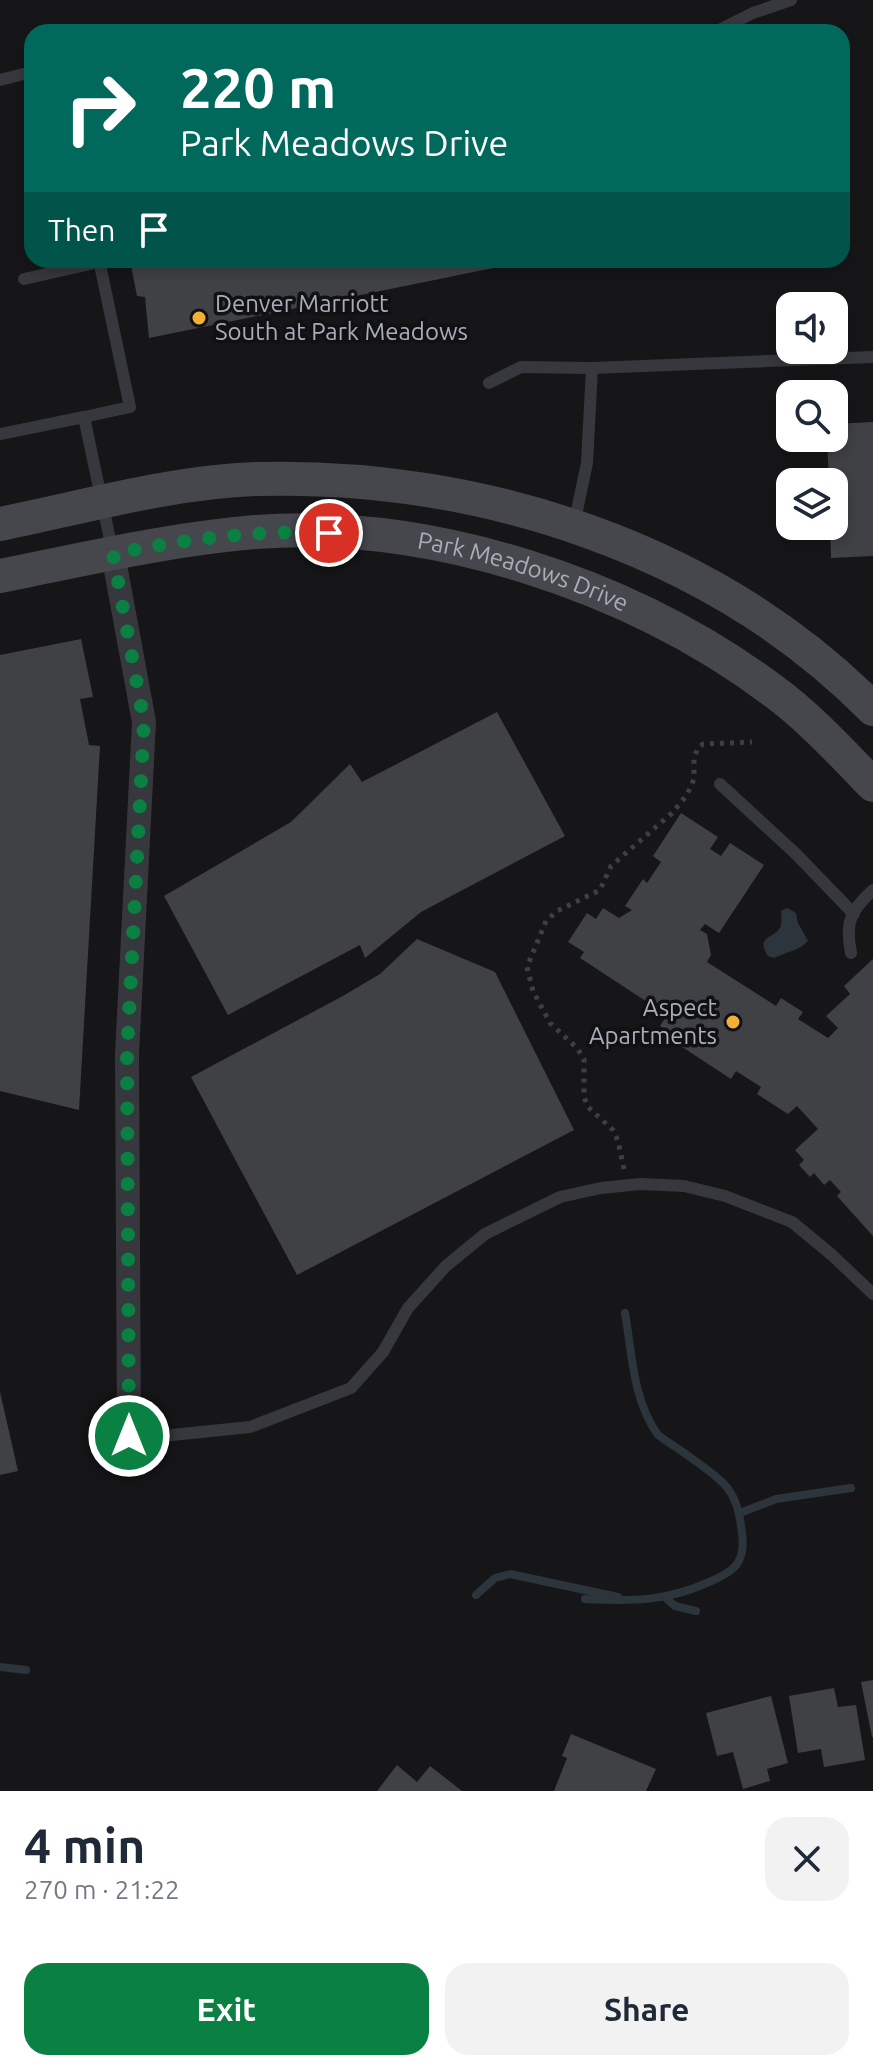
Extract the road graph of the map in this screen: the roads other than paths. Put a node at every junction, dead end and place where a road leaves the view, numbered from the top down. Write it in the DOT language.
graph roads {
  1 [pos="791,0"];
  2 [pos="731,24"];
  3 [pos="24,74"];
  4 [pos="0,80"];
  5 [pos="70,268"];
  6 [pos="100,268"];
  7 [pos="24,279"];
  8 [pos="873,357"];
  9 [pos="592,368"];
  10 [pos="489,383"];
  11 [pos="84,417"];
  12 [pos="0,434"];
  13 [pos="102,504"];
  14 [pos="0,524"];
  15 [pos="574,526"];
  16 [pos="113,554"];
  17 [pos="0,576"];
  18 [pos="873,709"];
  19 [pos="720,784"];
  20 [pos="873,785"];
  21 [pos="873,890"];
  22 [pos="854,914"];
  23 [pos="851,953"];
  24 [pos="873,1294"];
  25 [pos="129,1436"];
  1 -- 2 [label="lane"];
  3 -- 4 [label="lane"];
  5 -- 7 [label="lane"];
  6 -- 11 [label="lane"];
  8 -- 9 [label="lane"];
  9 -- 10 [label="lane"];
  9 -- 15 [label="lane"];
  11 -- 12 [label="lane"];
  11 -- 13 [label="lane"];
  13 -- 14 [label="main road"];
  13 -- 15 [label="main road"];
  13 -- 16 [label="lane"];
  15 -- 18 [label="main road"];
  16 -- 17 [label="main road, Park Meadows Drive"];
  16 -- 20 [label="main road, Park Meadows Drive"];
  16 -- 25 [label="street"];
  19 -- 22 [label="lane"];
  21 -- 22 [label="lane"];
  22 -- 23 [label="lane"];
  24 -- 25 [label="lane"];
}
